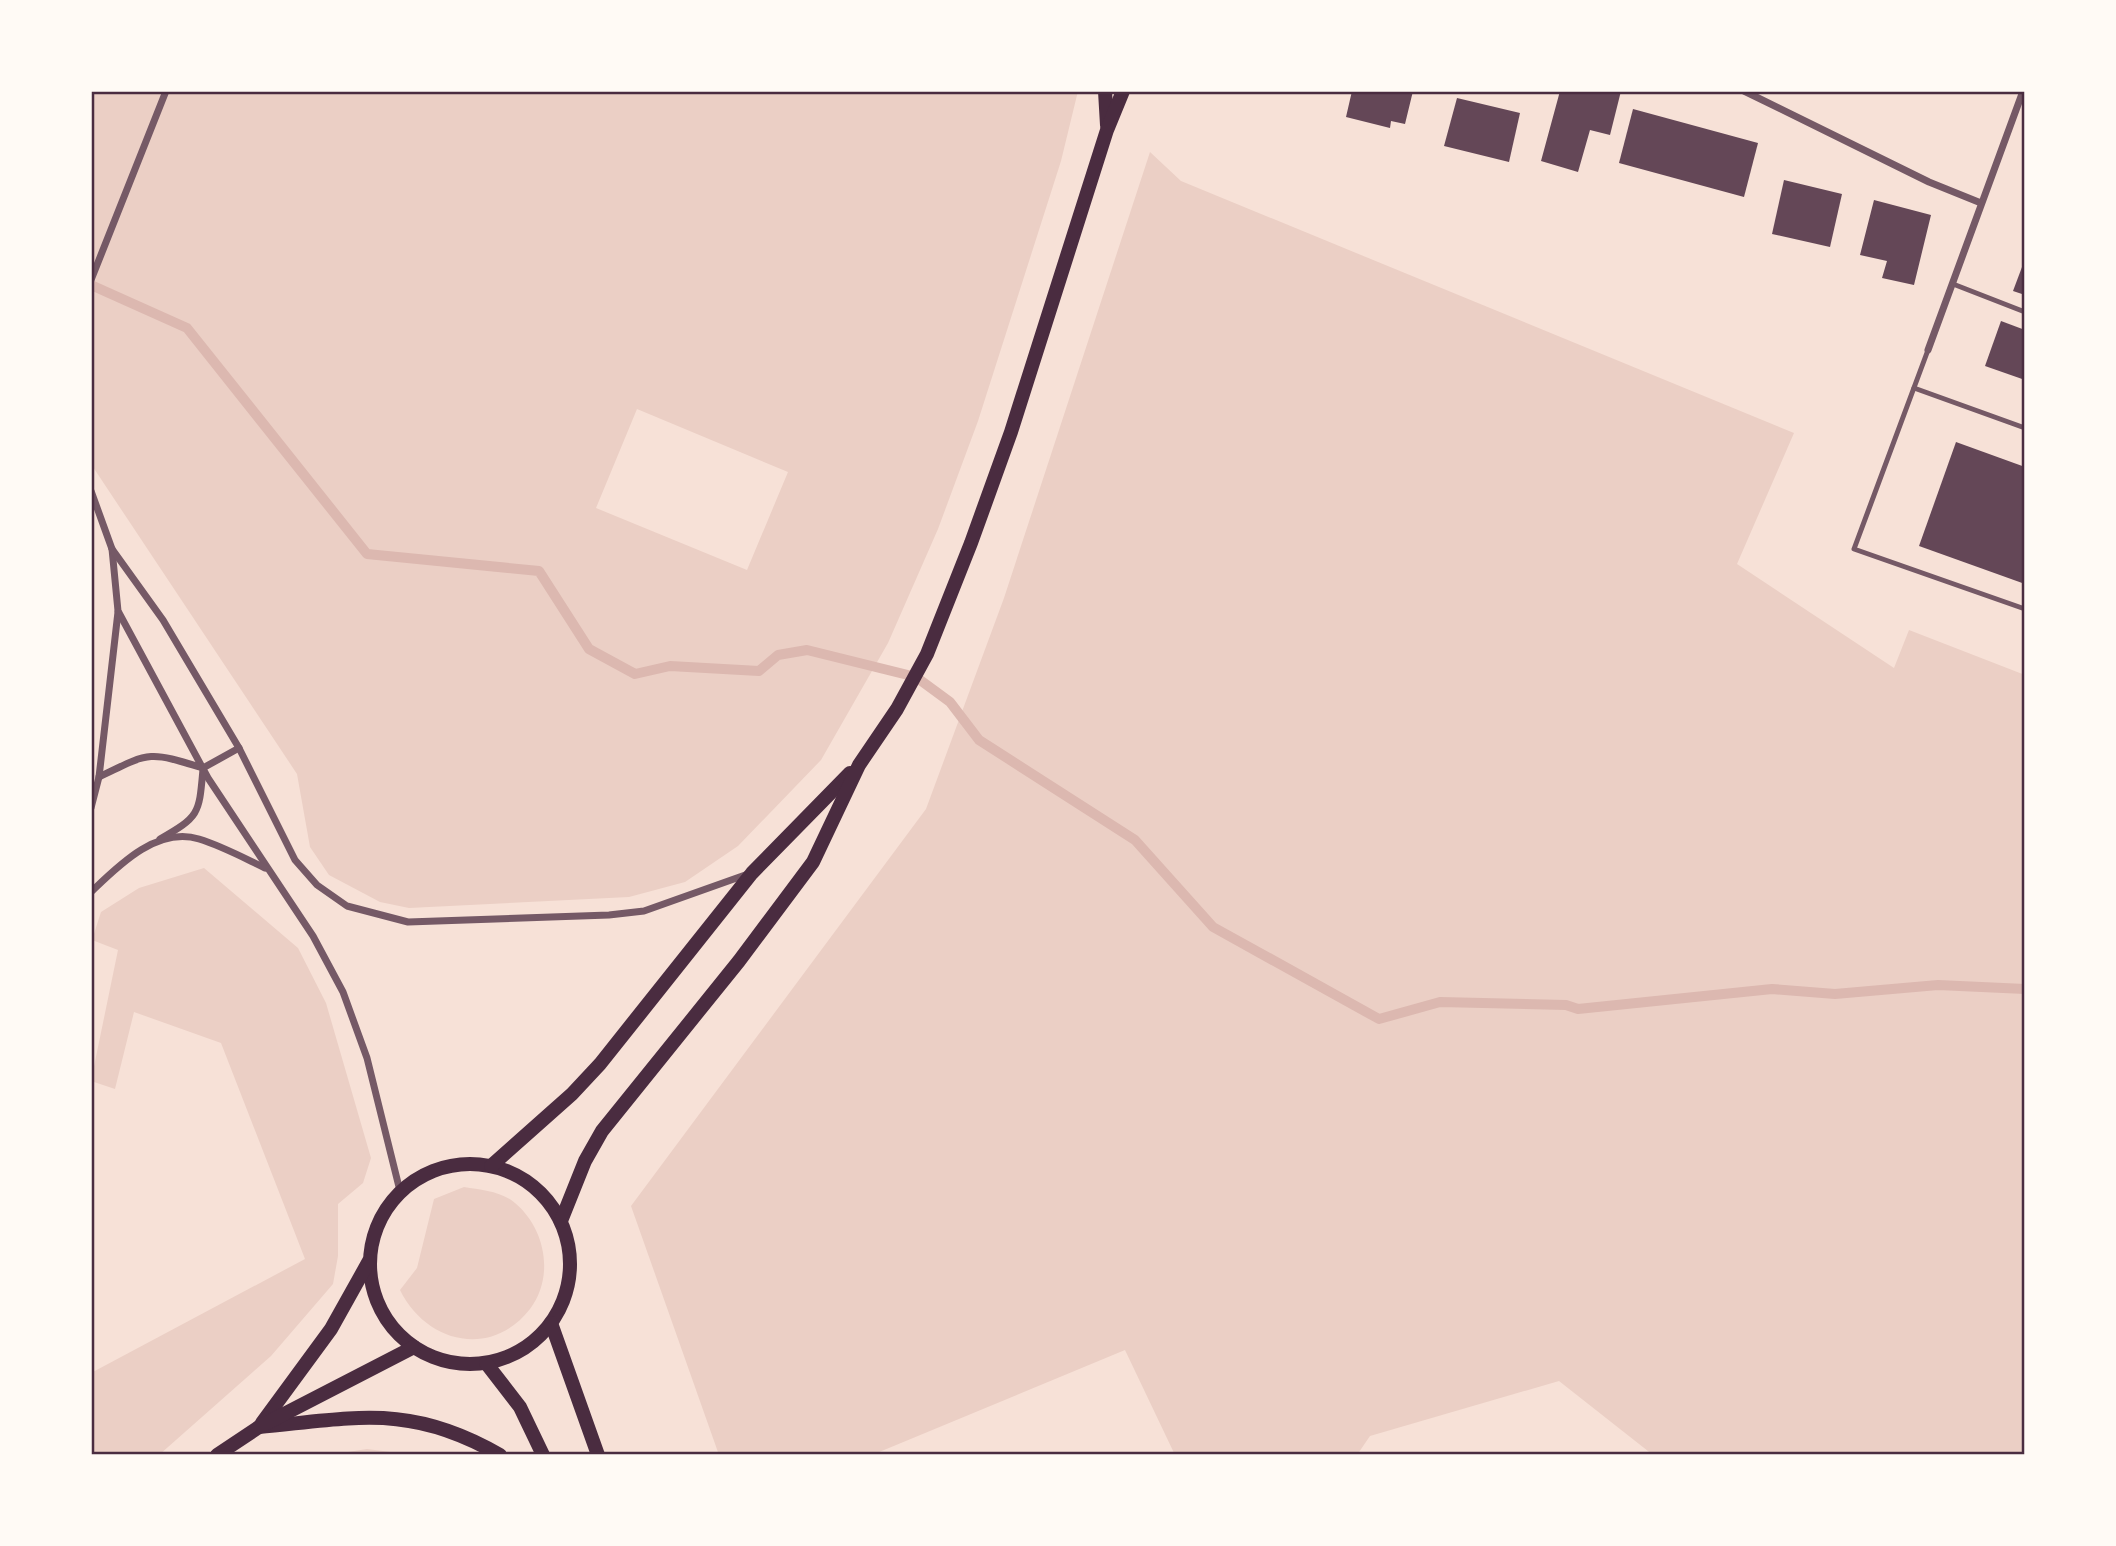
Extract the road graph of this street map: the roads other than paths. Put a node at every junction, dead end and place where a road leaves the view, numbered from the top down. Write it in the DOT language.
graph roads {
  1 [pos="166,91"];
  2 [pos="1105,91"];
  3 [pos="1123,91"];
  4 [pos="1744,91"];
  5 [pos="2023,91"];
  6 [pos="1107,130"];
  7 [pos="1981,203"];
  8 [pos="91,280"];
  9 [pos="1953,284"];
  10 [pos="2025,312"];
  11 [pos="1928,349"];
  12 [pos="1914,388"];
  13 [pos="2025,428"];
  14 [pos="91,491"];
  15 [pos="112,549"];
  16 [pos="2025,610"];
  17 [pos="118,611"];
  18 [pos="239,748"];
  19 [pos="859,765"];
  20 [pos="203,768"];
  21 [pos="99,777"];
  22 [pos="91,808"];
  23 [pos="158,840"];
  24 [pos="266,868"];
  25 [pos="752,873"];
  26 [pos="91,892"];
  27 [pos="491,1166"];
  28 [pos="400,1191"];
  29 [pos="561,1221"];
  30 [pos="369,1261"];
  31 [pos="551,1323"];
  32 [pos="414,1347"];
  33 [pos="486,1363"];
  34 [pos="259,1427"];
  35 [pos="217,1455"];
  36 [pos="500,1455"];
  37 [pos="544,1455"];
  38 [pos="598,1455"];
  1 -- 8 [label="street"];
  2 -- 6 [label="main road"];
  3 -- 6 [label="main road"];
  4 -- 7 [label="street"];
  5 -- 7 [label="street"];
  6 -- 19 [label="main road"];
  7 -- 9 [label="street"];
  9 -- 10 [label="lane"];
  9 -- 11 [label="street"];
  11 -- 12 [label="lane"];
  12 -- 13 [label="lane"];
  12 -- 16 [label="lane"];
  14 -- 15 [label="street"];
  15 -- 17 [label="street"];
  15 -- 18 [label="street"];
  17 -- 20 [label="street"];
  17 -- 21 [label="street"];
  18 -- 20 [label="street"];
  18 -- 25 [label="street"];
  19 -- 25 [label="main road"];
  19 -- 29 [label="main road"];
  20 -- 21 [label="street"];
  20 -- 23 [label="street"];
  20 -- 24 [label="street"];
  21 -- 22 [label="street"];
  23 -- 24 [label="street"];
  23 -- 26 [label="street"];
  24 -- 28 [label="street"];
  25 -- 27 [label="main road"];
  27 -- 28 [label="main road"];
  27 -- 29 [label="main road"];
  28 -- 30 [label="main road"];
  29 -- 31 [label="main road"];
  30 -- 32 [label="main road"];
  30 -- 34 [label="main road"];
  31 -- 33 [label="main road"];
  31 -- 38 [label="main road"];
  32 -- 33 [label="main road"];
  32 -- 34 [label="main road"];
  33 -- 37 [label="main road"];
  34 -- 35 [label="main road"];
  34 -- 36 [label="main road"];
}
